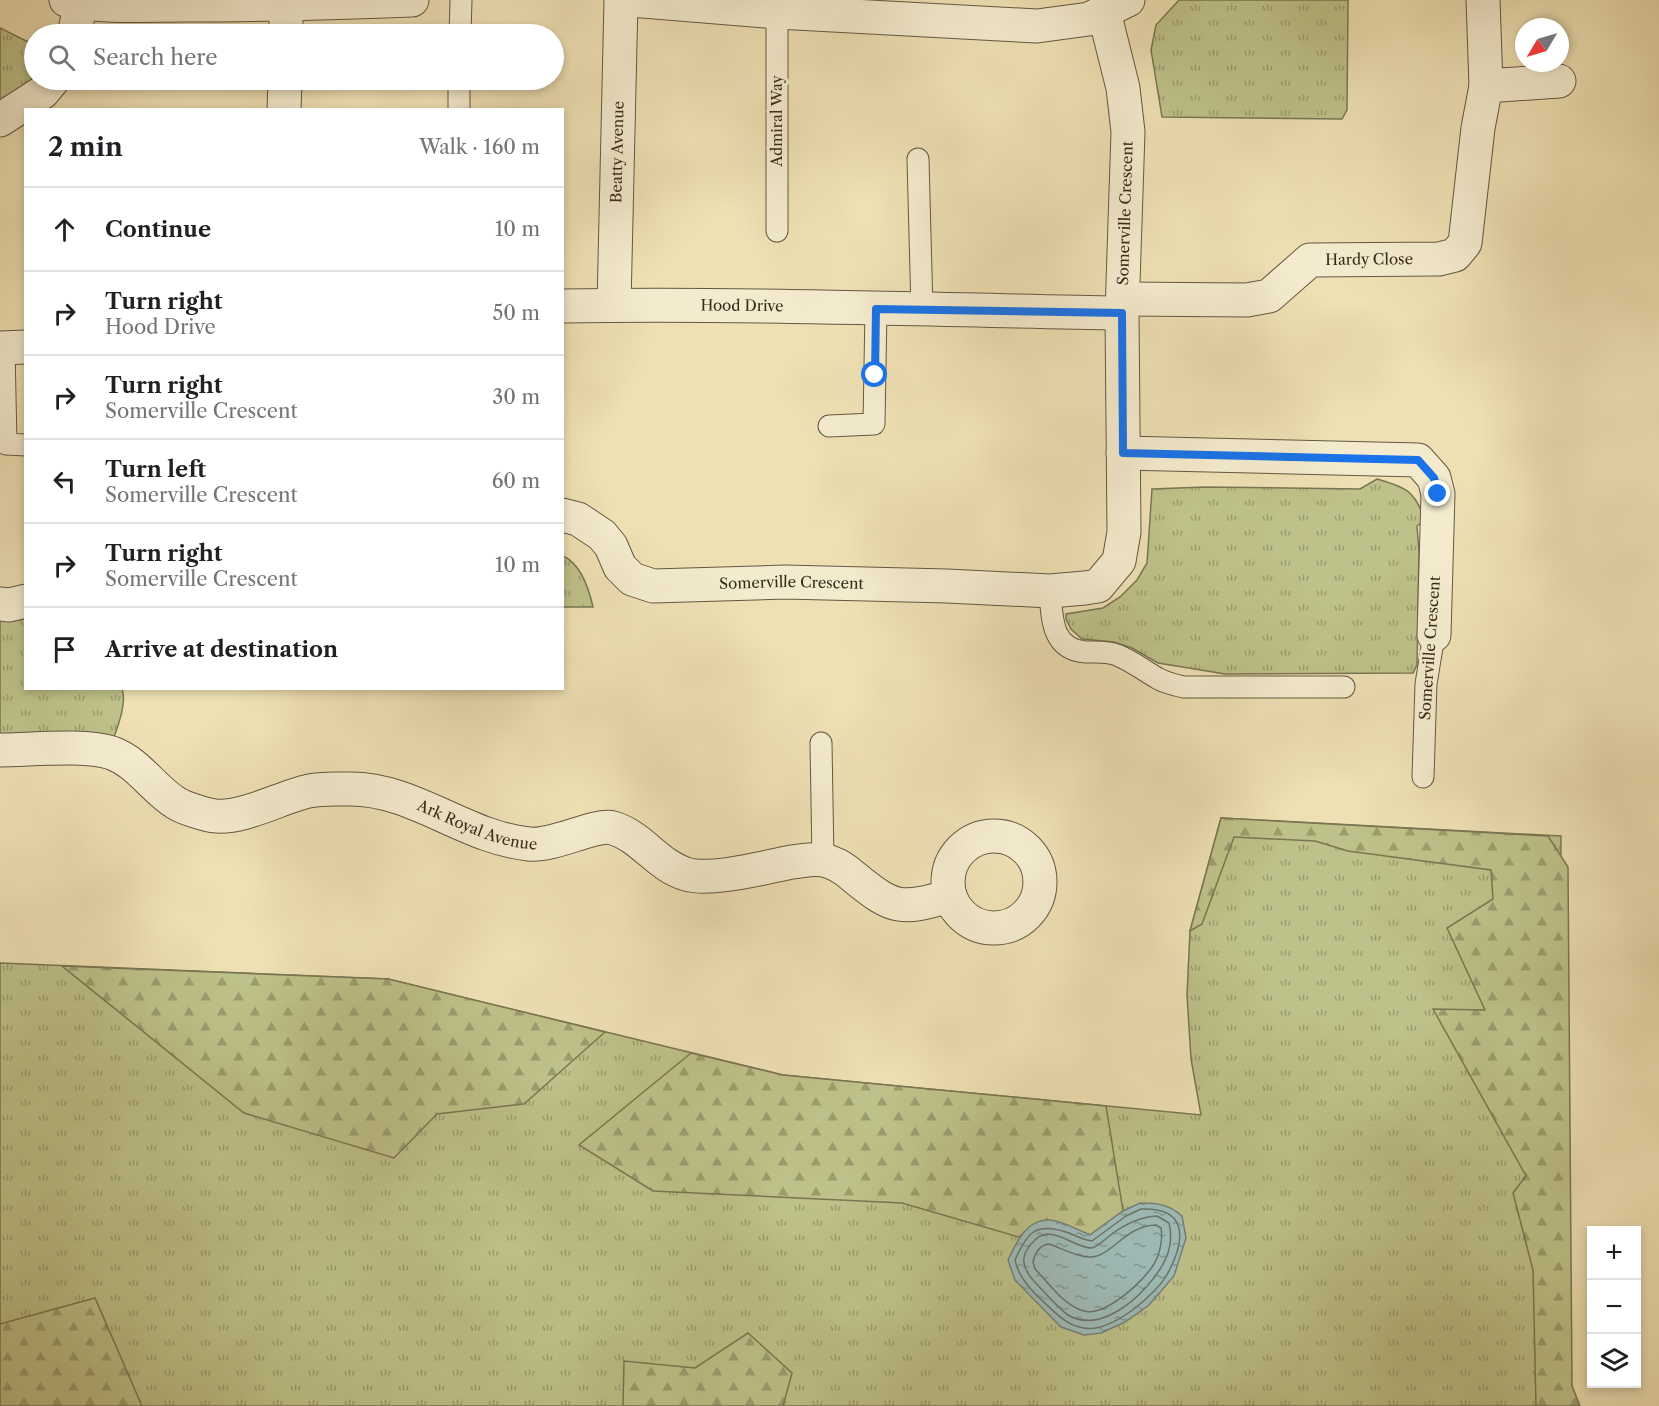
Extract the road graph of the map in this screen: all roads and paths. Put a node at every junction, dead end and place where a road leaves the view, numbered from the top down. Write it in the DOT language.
graph roads {
  1 [pos="412,0"];
  2 [pos="461,0"];
  3 [pos="621,0"];
  4 [pos="631,0"];
  5 [pos="1483,0"];
  6 [pos="74,2"];
  7 [pos="1116,6"];
  8 [pos="787,8"];
  9 [pos="286,13"];
  10 [pos="74,24"];
  11 [pos="460,24"];
  12 [pos="1559,81"];
  13 [pos="1486,86"];
  14 [pos="45,90"];
  15 [pos="285,90"];
  16 [pos="459,90"];
  17 [pos="284,108"];
  18 [pos="459,108"];
  19 [pos="0,120"];
  20 [pos="918,159"];
  21 [pos="777,231"];
  22 [pos="614,305"];
  23 [pos="564,306"];
  24 [pos="1122,306"];
  25 [pos="876,309"];
  26 [pos="922,310"];
  27 [pos="10,348"];
  28 [pos="829,426"];
  29 [pos="24,445"];
  30 [pos="1123,453"];
  31 [pos="564,516"];
  32 [pos="1050,591"];
  33 [pos="24,601"];
  34 [pos="0,604"];
  35 [pos="1434,635"];
  36 [pos="1344,687"];
  37 [pos="820,743"];
  38 [pos="0,750"];
  39 [pos="1423,777"];
  40 [pos="823,860"];
  41 [pos="950,896"];
  1 -- 9 [label="street"];
  2 -- 11 [label="lane"];
  3 -- 22 [label="street, Beatty Avenue"];
  4 -- 8 [label="street"];
  5 -- 13 [label="street, Hardy Close"];
  6 -- 9 [label="street"];
  6 -- 10 [label="street"];
  7 -- 8 [label="street"];
  7 -- 24 [label="street, Somerville Crescent"];
  8 -- 21 [label="lane, Admiral Way"];
  12 -- 13 [label="street"];
  13 -- 24 [label="street, Hardy Close"];
  14 -- 19 [label="street"];
  15 -- 17 [label="street"];
  16 -- 18 [label="lane"];
  20 -- 26 [label="lane"];
  22 -- 23 [label="street, Hood Drive"];
  22 -- 25 [label="street, Hood Drive"];
  24 -- 26 [label="street, Hood Drive"];
  24 -- 30 [label="street, Somerville Crescent"];
  25 -- 26 [label="street, Hood Drive"];
  25 -- 28 [label="lane"];
  27 -- 29 [label="lane"];
  30 -- 32 [label="street, Somerville Crescent"];
  30 -- 35 [label="street, Somerville Crescent"];
  31 -- 32 [label="street, Somerville Crescent"];
  32 -- 36 [label="lane"];
  33 -- 34 [label="street"];
  35 -- 39 [label="lane, Somerville Crescent"];
  37 -- 40 [label="lane"];
  38 -- 40 [label="street, Ark Royal Avenue"];
  40 -- 41 [label="street"];
}
